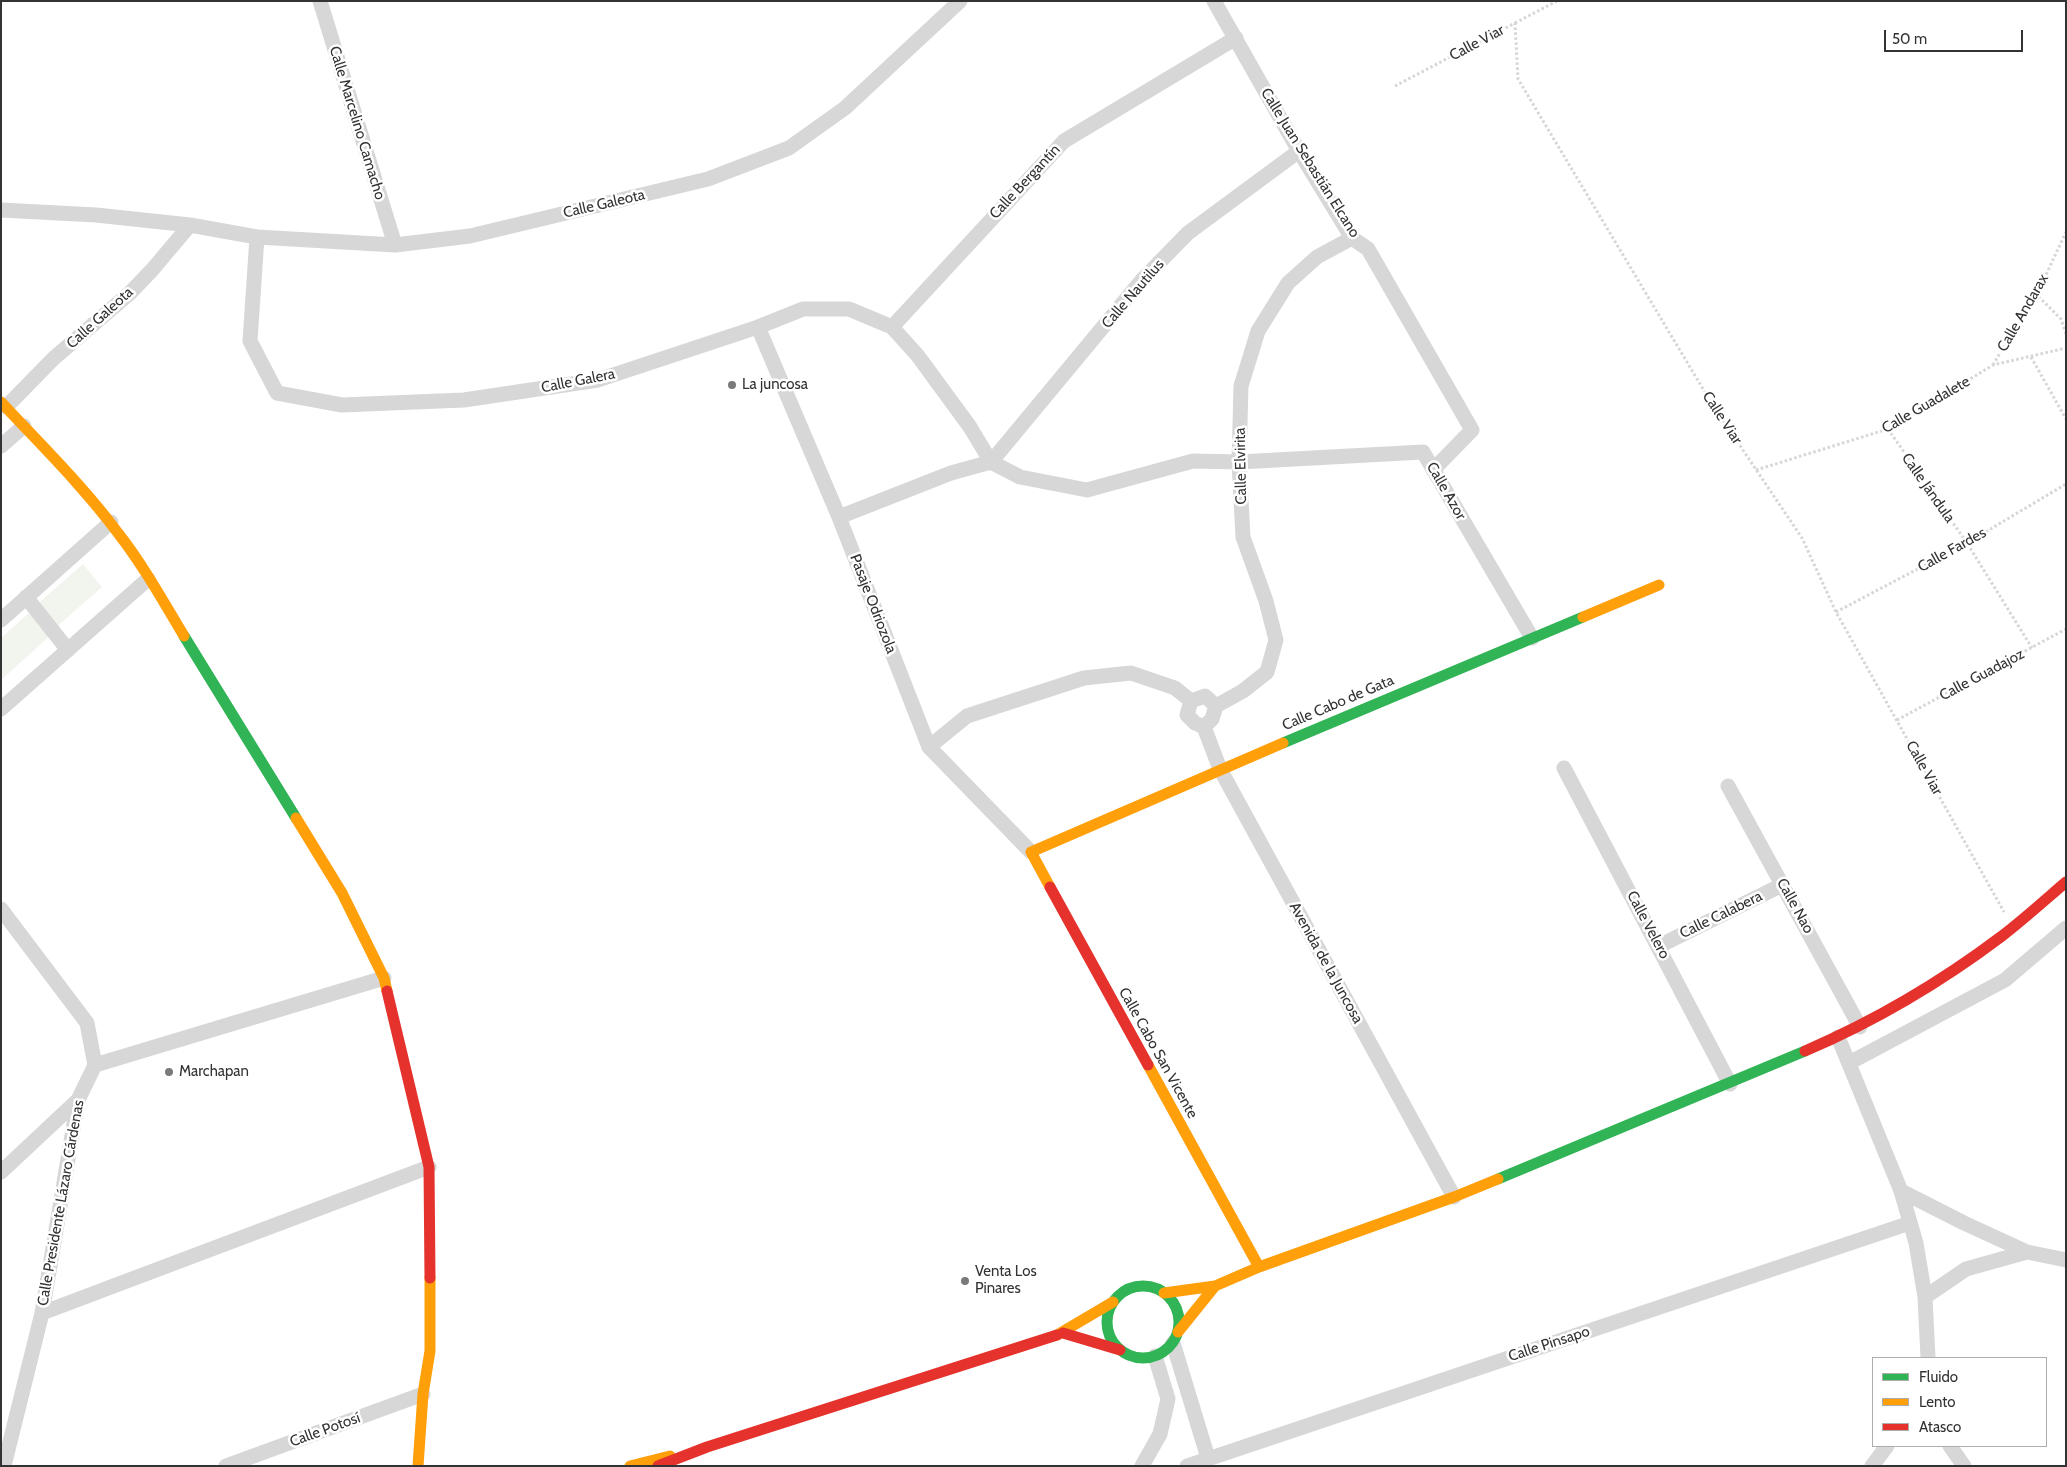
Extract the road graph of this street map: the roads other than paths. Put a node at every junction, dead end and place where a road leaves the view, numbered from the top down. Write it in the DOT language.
graph roads {
  1 [pos="320,1"];
  2 [pos="960,1"];
  3 [pos="1214,1"];
  4 [pos="1236,38"];
  5 [pos="1299,151"];
  6 [pos="1,210"];
  7 [pos="190,225"];
  8 [pos="256,237"];
  9 [pos="1352,238"];
  10 [pos="394,245"];
  11 [pos="758,327"];
  12 [pos="892,327"];
  13 [pos="4,404"];
  14 [pos="24,426"];
  15 [pos="1,446"];
  16 [pos="991,462"];
  17 [pos="1239,462"];
  18 [pos="1433,470"];
  19 [pos="839,517"];
  20 [pos="111,522"];
  21 [pos="148,579"];
  22 [pos="1659,586"];
  23 [pos="26,598"];
  24 [pos="1,620"];
  25 [pos="1532,638"];
  26 [pos="68,650"];
  27 [pos="1191,701"];
  28 [pos="1216,706"];
  29 [pos="1,709"];
  30 [pos="1204,727"];
  31 [pos="929,746"];
  32 [pos="1564,768"];
  33 [pos="1220,769"];
  34 [pos="1728,786"];
  35 [pos="1031,852"];
  36 [pos="2066,882"];
  37 [pos="1784,884"];
  38 [pos="1,909"];
  39 [pos="2066,928"];
  40 [pos="1659,946"];
  41 [pos="384,978"];
  42 [pos="1860,1026"];
  43 [pos="1838,1037"];
  44 [pos="1849,1063"];
  45 [pos="95,1065"];
  46 [pos="1730,1084"];
  47 [pos="78,1100"];
  48 [pos="429,1167"];
  49 [pos="1,1172"];
  50 [pos="1901,1191"];
  51 [pos="1454,1197"];
  52 [pos="1910,1224"];
  53 [pos="2027,1252"];
  54 [pos="2066,1260"];
  55 [pos="1259,1268"];
  56 [pos="1215,1286"];
  57 [pos="1164,1293"];
  58 [pos="1925,1297"];
  59 [pos="1113,1302"];
  60 [pos="42,1313"];
  61 [pos="1063,1333"];
  62 [pos="1176,1338"];
  63 [pos="1120,1350"];
  64 [pos="1155,1356"];
  65 [pos="1928,1357"];
  66 [pos="424,1394"];
  67 [pos="707,1447"];
  68 [pos="1886,1447"];
  69 [pos="1951,1447"];
  70 [pos="1208,1458"];
  71 [pos="4,1466"];
  72 [pos="226,1466"];
  73 [pos="418,1466"];
  74 [pos="630,1466"];
  75 [pos="658,1466"];
  76 [pos="1142,1466"];
  77 [pos="1188,1466"];
  78 [pos="1872,1466"];
  79 [pos="1964,1466"];
  1 -- 10 [label="street, Calle Marcelino Camacho"];
  2 -- 10 [label="street, Calle Galeota"];
  3 -- 4 [label="street, Calle Juan Sebastián Elcano"];
  4 -- 5 [label="street, Calle Juan Sebastián Elcano"];
  4 -- 12 [label="street, Calle Bergantín"];
  5 -- 9 [label="street, Calle Juan Sebastián Elcano"];
  5 -- 16 [label="street, Calle Nautilus"];
  6 -- 7 [label="street, Calle Galeota"];
  7 -- 8 [label="street, Calle Galeota"];
  7 -- 13 [label="street, Calle Galeota"];
  8 -- 10 [label="street, Calle Galeota"];
  8 -- 11 [label="street, Calle Galera"];
  9 -- 17 [label="street, Calle Elvirita"];
  9 -- 18 [label="street, Calle Juan Sebastián Elcano"];
  11 -- 12 [label="street, Calle Galera"];
  11 -- 19 [label="street, Pasaje Odriozola"];
  12 -- 16 [label="street, Calle Galera"];
  13 -- 14 [label="street"];
  14 -- 15 [label="street"];
  14 -- 20 [label="street"];
  16 -- 17 [label="street"];
  16 -- 19 [label="street"];
  17 -- 18 [label="street, Calle Azor"];
  17 -- 28 [label="street, Calle Elvirita"];
  18 -- 25 [label="street, Calle Azor"];
  19 -- 31 [label="street, Pasaje Odriozola"];
  20 -- 21 [label="street"];
  20 -- 23 [label="street"];
  21 -- 26 [label="street"];
  21 -- 41 [label="street"];
  22 -- 25 [label="street, Calle Cabo de Gata"];
  23 -- 24 [label="street"];
  23 -- 26 [label="street"];
  25 -- 33 [label="street, Calle Cabo de Gata"];
  26 -- 29 [label="street"];
  27 -- 28 [label="street"];
  27 -- 30 [label="street"];
  27 -- 31 [label="street"];
  28 -- 30 [label="street"];
  30 -- 33 [label="street, Avenida de la Juncosa"];
  31 -- 35 [label="street, Pasaje Odriozola"];
  32 -- 40 [label="street, Calle Velero"];
  33 -- 35 [label="street, Calle Cabo de Gata"];
  33 -- 51 [label="street, Avenida de la Juncosa"];
  34 -- 37 [label="street, Calle Nao"];
  35 -- 55 [label="street, Calle Cabo San Vicente"];
  36 -- 42 [label="street"];
  37 -- 40 [label="street, Calle Calabera"];
  37 -- 42 [label="street, Calle Nao"];
  38 -- 45 [label="street"];
  39 -- 44 [label="street"];
  40 -- 46 [label="street, Calle Velero"];
  41 -- 45 [label="street"];
  41 -- 48 [label="street"];
  42 -- 43 [label="street"];
  43 -- 44 [label="street"];
  43 -- 46 [label="street"];
  44 -- 50 [label="street"];
  45 -- 47 [label="street, Calle Presidente Lázaro Cárdenas"];
  46 -- 51 [label="street"];
  47 -- 49 [label="street"];
  47 -- 60 [label="street, Calle Presidente Lázaro Cárdenas"];
  48 -- 60 [label="street"];
  48 -- 66 [label="street"];
  50 -- 52 [label="street"];
  50 -- 53 [label="street"];
  51 -- 55 [label="street"];
  52 -- 58 [label="street"];
  52 -- 70 [label="street, Calle Pinsapo"];
  53 -- 54 [label="street"];
  53 -- 58 [label="street"];
  55 -- 56 [label="street"];
  56 -- 57 [label="street"];
  56 -- 62 [label="street"];
  57 -- 59 [label="street"];
  57 -- 62 [label="street"];
  58 -- 65 [label="street"];
  59 -- 61 [label="street"];
  59 -- 63 [label="street"];
  60 -- 71 [label="street, Calle Presidente Lázaro Cárdenas"];
  61 -- 63 [label="street"];
  61 -- 67 [label="street"];
  62 -- 64 [label="street"];
  62 -- 70 [label="street"];
  63 -- 64 [label="street"];
  64 -- 76 [label="street"];
  66 -- 72 [label="street, Calle Potosí"];
  66 -- 73 [label="street"];
  67 -- 74 [label="street"];
  67 -- 75 [label="street"];
  68 -- 78 [label="street"];
  69 -- 79 [label="street"];
  70 -- 77 [label="street, Calle Pinsapo"];
}
